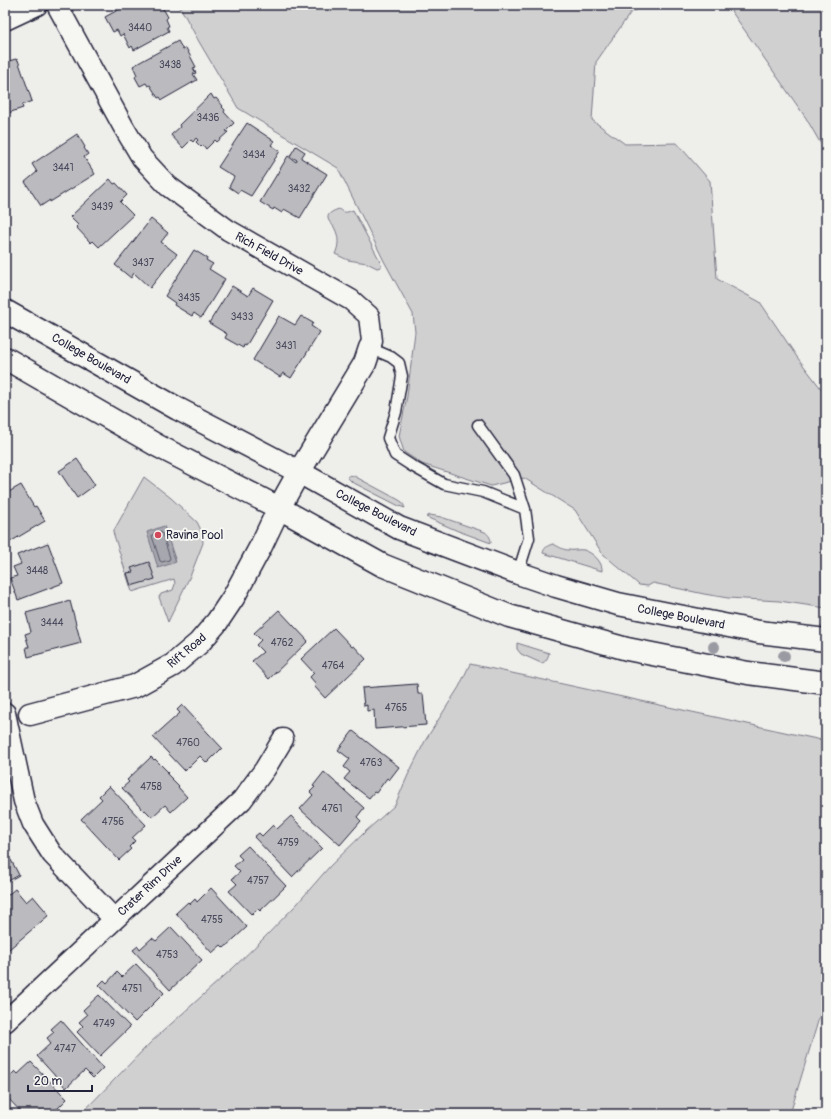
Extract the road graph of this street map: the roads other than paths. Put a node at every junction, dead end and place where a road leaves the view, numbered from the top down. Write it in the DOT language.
graph roads {
  1 [pos="37,5"];
  2 [pos="57,5"];
  3 [pos="5,20"];
  4 [pos="5,311"];
  5 [pos="370,348"];
  6 [pos="5,358"];
  7 [pos="478,425"];
  8 [pos="299,472"];
  9 [pos="279,508"];
  10 [pos="525,509"];
  11 [pos="518,573"];
  12 [pos="826,640"];
  13 [pos="826,683"];
  14 [pos="30,714"];
  15 [pos="6,717"];
  16 [pos="283,739"];
  17 [pos="114,919"];
  18 [pos="5,1022"];
  1 -- 3 [label="street"];
  2 -- 5 [label="street, Rich Field Drive"];
  4 -- 8 [label="main road, College Boulevard"];
  5 -- 8 [label="main road, Rich Field Drive"];
  5 -- 10 [label="lane"];
  6 -- 9 [label="main road"];
  7 -- 10 [label="lane"];
  8 -- 9 [label="main road, Rich Field Drive"];
  8 -- 11 [label="main road, College Boulevard"];
  9 -- 13 [label="main road"];
  9 -- 14 [label="main road, Rift Road"];
  10 -- 11 [label="lane"];
  11 -- 12 [label="main road, College Boulevard"];
  14 -- 15 [label="street, Rift Road"];
  15 -- 17 [label="street"];
  16 -- 17 [label="street, Crater Rim Drive"];
  17 -- 18 [label="street, Crater Rim Drive"];
}
